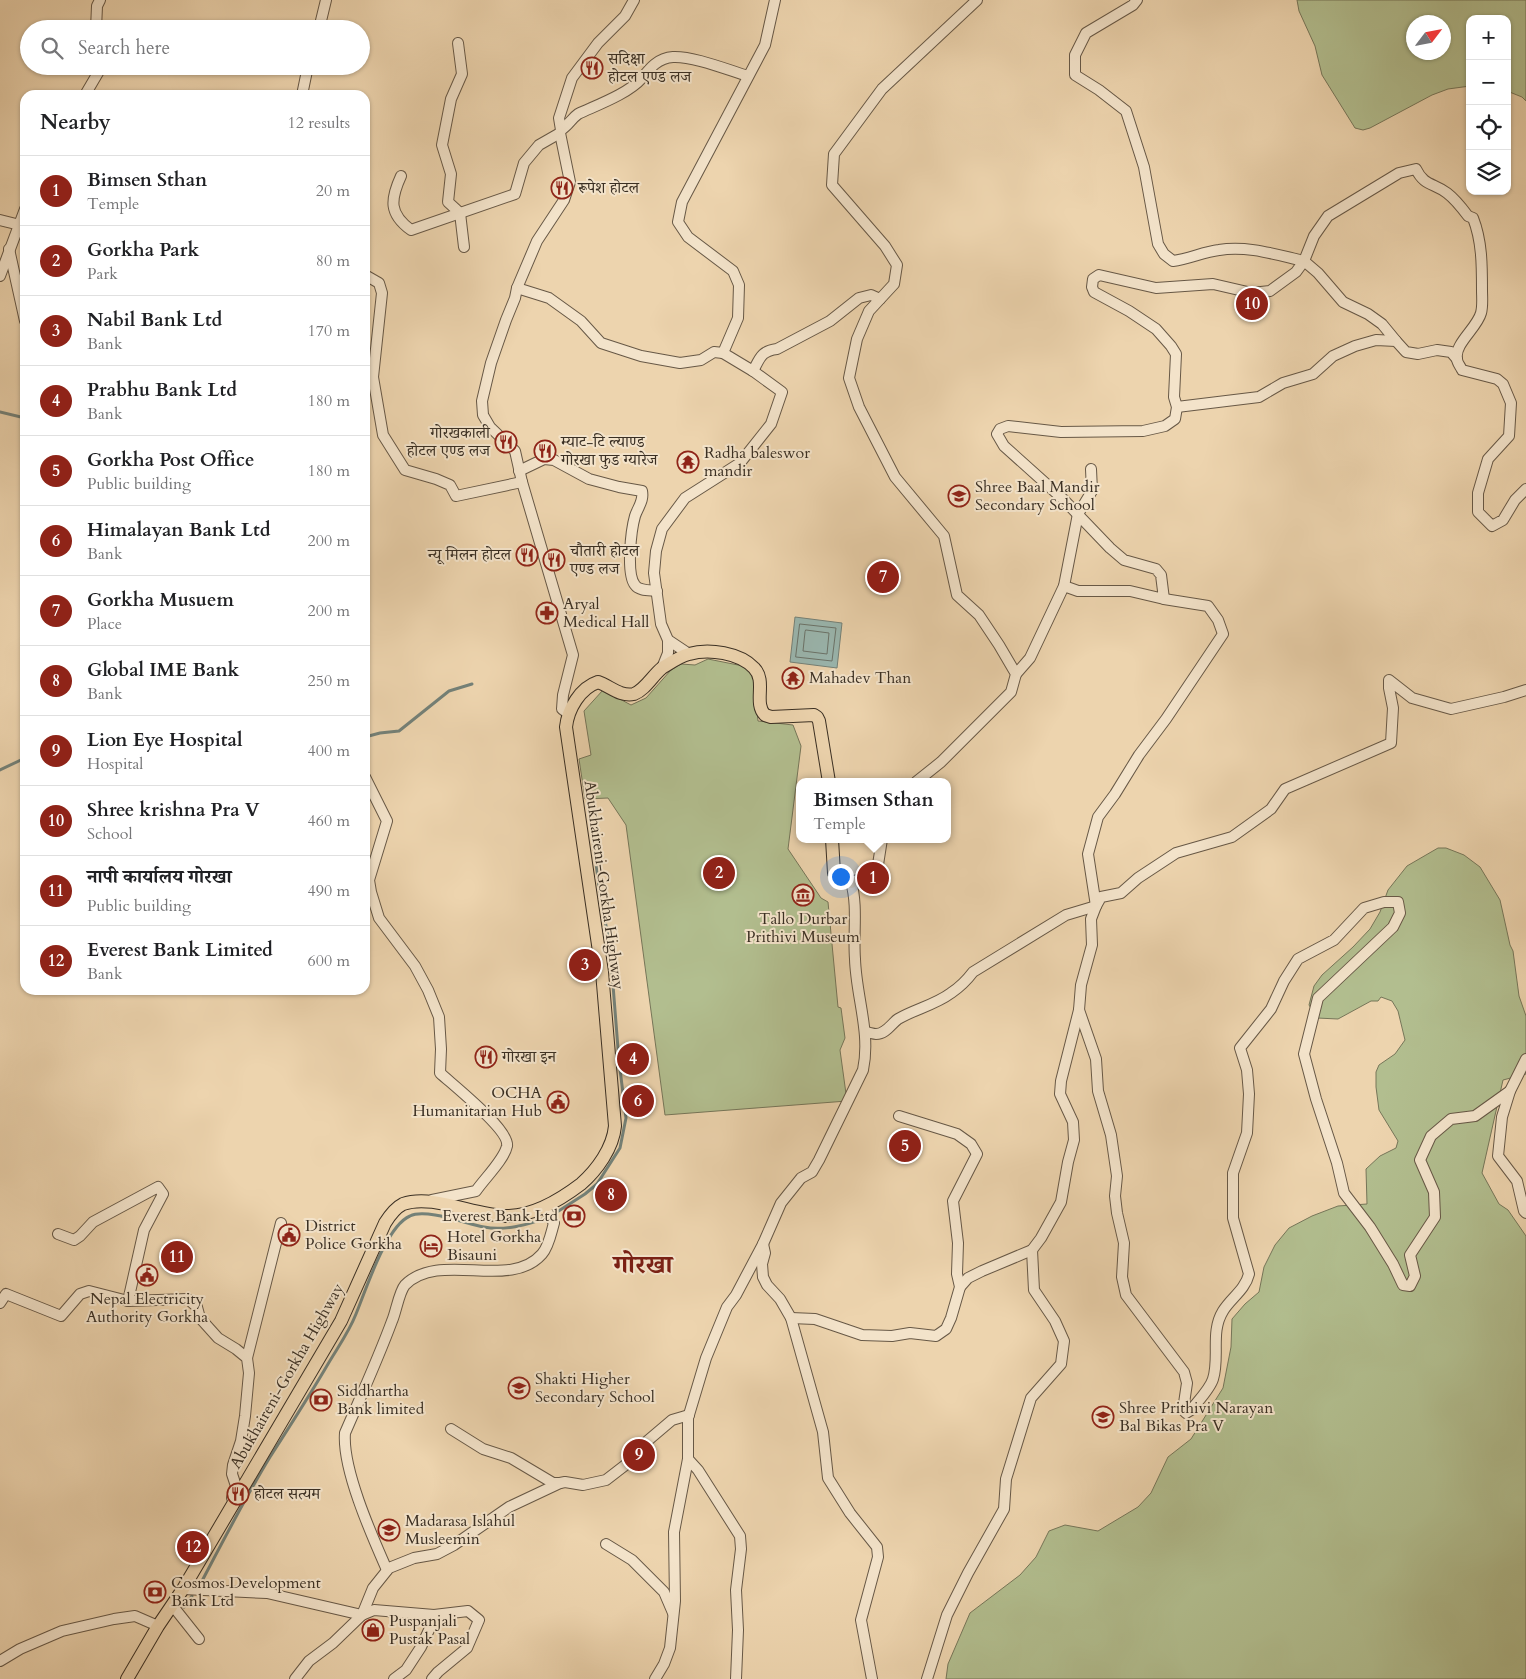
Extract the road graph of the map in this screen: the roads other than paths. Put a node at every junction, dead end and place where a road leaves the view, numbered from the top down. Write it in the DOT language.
graph roads {
  1 [pos="100,0"];
  2 [pos="326,0"];
  3 [pos="634,0"];
  4 [pos="774,0"];
  5 [pos="976,0"];
  6 [pos="1137,0"];
  7 [pos="96,20"];
  8 [pos="321,20"];
  9 [pos="458,43"];
  10 [pos="97,75"];
  11 [pos="306,75"];
  12 [pos="748,76"];
  13 [pos="88,90"];
  14 [pos="303,90"];
  15 [pos="561,132"];
  16 [pos="401,176"];
  17 [pos="460,213"];
  18 [pos="0,220"];
  19 [pos="20,225"];
  20 [pos="20,230"];
  21 [pos="464,246"];
  22 [pos="9,249"];
  23 [pos="1304,261"];
  24 [pos="0,276"];
  25 [pos="370,278"];
  26 [pos="517,288"];
  27 [pos="20,298"];
  28 [pos="880,300"];
  29 [pos="1396,341"];
  30 [pos="723,353"];
  31 [pos="1457,360"];
  32 [pos="753,371"];
  33 [pos="1177,407"];
  34 [pos="1091,469"];
  35 [pos="519,471"];
  36 [pos="522,482"];
  37 [pos="1526,489"];
  38 [pos="1078,514"];
  39 [pos="1064,586"];
  40 [pos="657,591"];
  41 [pos="1164,599"];
  42 [pos="668,640"];
  43 [pos="689,654"];
  44 [pos="662,668"];
  45 [pos="1016,674"];
  46 [pos="1526,690"];
  47 [pos="569,714"];
  48 [pos="828,778"];
  49 [pos="921,778"];
  50 [pos="370,788"];
  51 [pos="832,843"];
  52 [pos="881,843"];
  53 [pos="370,877"];
  54 [pos="851,882"];
  55 [pos="370,884"];
  56 [pos="1096,906"];
  57 [pos="1079,1010"];
  58 [pos="865,1032"];
  59 [pos="1526,1059"];
  60 [pos="1510,1091"];
  61 [pos="899,1116"];
  62 [pos="426,1202"];
  63 [pos="544,1207"];
  64 [pos="1526,1213"];
  65 [pos="281,1223"];
  66 [pos="58,1234"];
  67 [pos="763,1244"];
  68 [pos="1032,1250"];
  69 [pos="960,1287"];
  70 [pos="128,1301"];
  71 [pos="0,1303"];
  72 [pos="790,1318"];
  73 [pos="247,1358"];
  74 [pos="689,1415"];
  75 [pos="451,1429"];
  76 [pos="688,1459"];
  77 [pos="560,1483"];
  78 [pos="228,1511"];
  79 [pos="606,1544"];
  80 [pos="387,1570"];
  81 [pos="183,1589"];
  82 [pos="172,1605"];
  83 [pos="674,1614"];
  84 [pos="362,1615"];
  85 [pos="436,1615"];
  86 [pos="158,1626"];
  87 [pos="198,1639"];
  88 [pos="0,1662"];
  89 [pos="127,1679"];
  90 [pos="295,1679"];
  91 [pos="394,1679"];
  92 [pos="432,1679"];
  93 [pos="655,1679"];
  94 [pos="736,1679"];
  95 [pos="872,1679"];
  96 [pos="927,1679"];
  1 -- 7 [label="street"];
  2 -- 8 [label="street"];
  3 -- 15 [label="street"];
  4 -- 12 [label="street"];
  5 -- 28 [label="street"];
  6 -- 23 [label="street"];
  9 -- 17 [label="street"];
  10 -- 13 [label="street"];
  11 -- 14 [label="street"];
  12 -- 15 [label="street"];
  12 -- 30 [label="street"];
  15 -- 17 [label="street"];
  15 -- 26 [label="street"];
  16 -- 17 [label="street"];
  17 -- 21 [label="street"];
  18 -- 19 [label="street"];
  20 -- 22 [label="street"];
  22 -- 24 [label="street"];
  22 -- 27 [label="street"];
  23 -- 29 [label="street"];
  23 -- 31 [label="street"];
  23 -- 33 [label="street"];
  25 -- 36 [label="street"];
  26 -- 30 [label="street"];
  26 -- 35 [label="street"];
  28 -- 32 [label="street"];
  28 -- 45 [label="street"];
  29 -- 31 [label="street"];
  29 -- 33 [label="street"];
  30 -- 32 [label="street"];
  31 -- 37 [label="street"];
  32 -- 40 [label="street"];
  33 -- 38 [label="street"];
  34 -- 38 [label="street"];
  35 -- 36 [label="street"];
  35 -- 40 [label="street"];
  36 -- 47 [label="street"];
  38 -- 39 [label="street"];
  38 -- 41 [label="street"];
  39 -- 41 [label="street"];
  39 -- 45 [label="street"];
  40 -- 42 [label="street"];
  41 -- 56 [label="street"];
  42 -- 43 [label="street"];
  42 -- 44 [label="street"];
  43 -- 44 [label="main road, Abukhaireni-Gorkha Highway"];
  43 -- 48 [label="main road, Abukhaireni-Gorkha Highway"];
  44 -- 47 [label="main road, Abukhaireni-Gorkha Highway"];
  45 -- 49 [label="street"];
  46 -- 56 [label="street"];
  47 -- 63 [label="main road, Abukhaireni-Gorkha Highway"];
  50 -- 53 [label="street"];
  51 -- 54 [label="main road"];
  52 -- 54 [label="street"];
  54 -- 58 [label="street"];
  55 -- 62 [label="street"];
  56 -- 57 [label="street"];
  56 -- 58 [label="street"];
  57 -- 60 [label="street"];
  57 -- 68 [label="street"];
  58 -- 67 [label="street"];
  59 -- 60 [label="street"];
  60 -- 64 [label="street"];
  61 -- 69 [label="street"];
  62 -- 63 [label="main road, Abukhaireni-Gorkha Highway"];
  62 -- 78 [label="main road, Abukhaireni-Gorkha Highway"];
  63 -- 80 [label="street"];
  65 -- 73 [label="street"];
  66 -- 70 [label="street"];
  67 -- 72 [label="street"];
  67 -- 74 [label="street"];
  68 -- 69 [label="street"];
  68 -- 96 [label="street"];
  69 -- 72 [label="street"];
  70 -- 71 [label="street"];
  70 -- 73 [label="street"];
  72 -- 95 [label="street"];
  73 -- 78 [label="street"];
  74 -- 76 [label="street"];
  74 -- 77 [label="street"];
  75 -- 77 [label="street"];
  76 -- 83 [label="street"];
  76 -- 94 [label="street"];
  77 -- 80 [label="street"];
  78 -- 81 [label="main road, Abukhaireni-Gorkha Highway"];
  79 -- 83 [label="street"];
  80 -- 84 [label="street"];
  81 -- 82 [label="main road, Abukhaireni-Gorkha Highway"];
  81 -- 84 [label="street"];
  82 -- 86 [label="main road, Abukhaireni-Gorkha Highway"];
  82 -- 87 [label="street"];
  83 -- 93 [label="street"];
  84 -- 85 [label="street"];
  84 -- 90 [label="street"];
  85 -- 91 [label="street"];
  85 -- 92 [label="street"];
  86 -- 88 [label="street"];
  86 -- 89 [label="main road, Abukhaireni-Gorkha Highway"];
}
